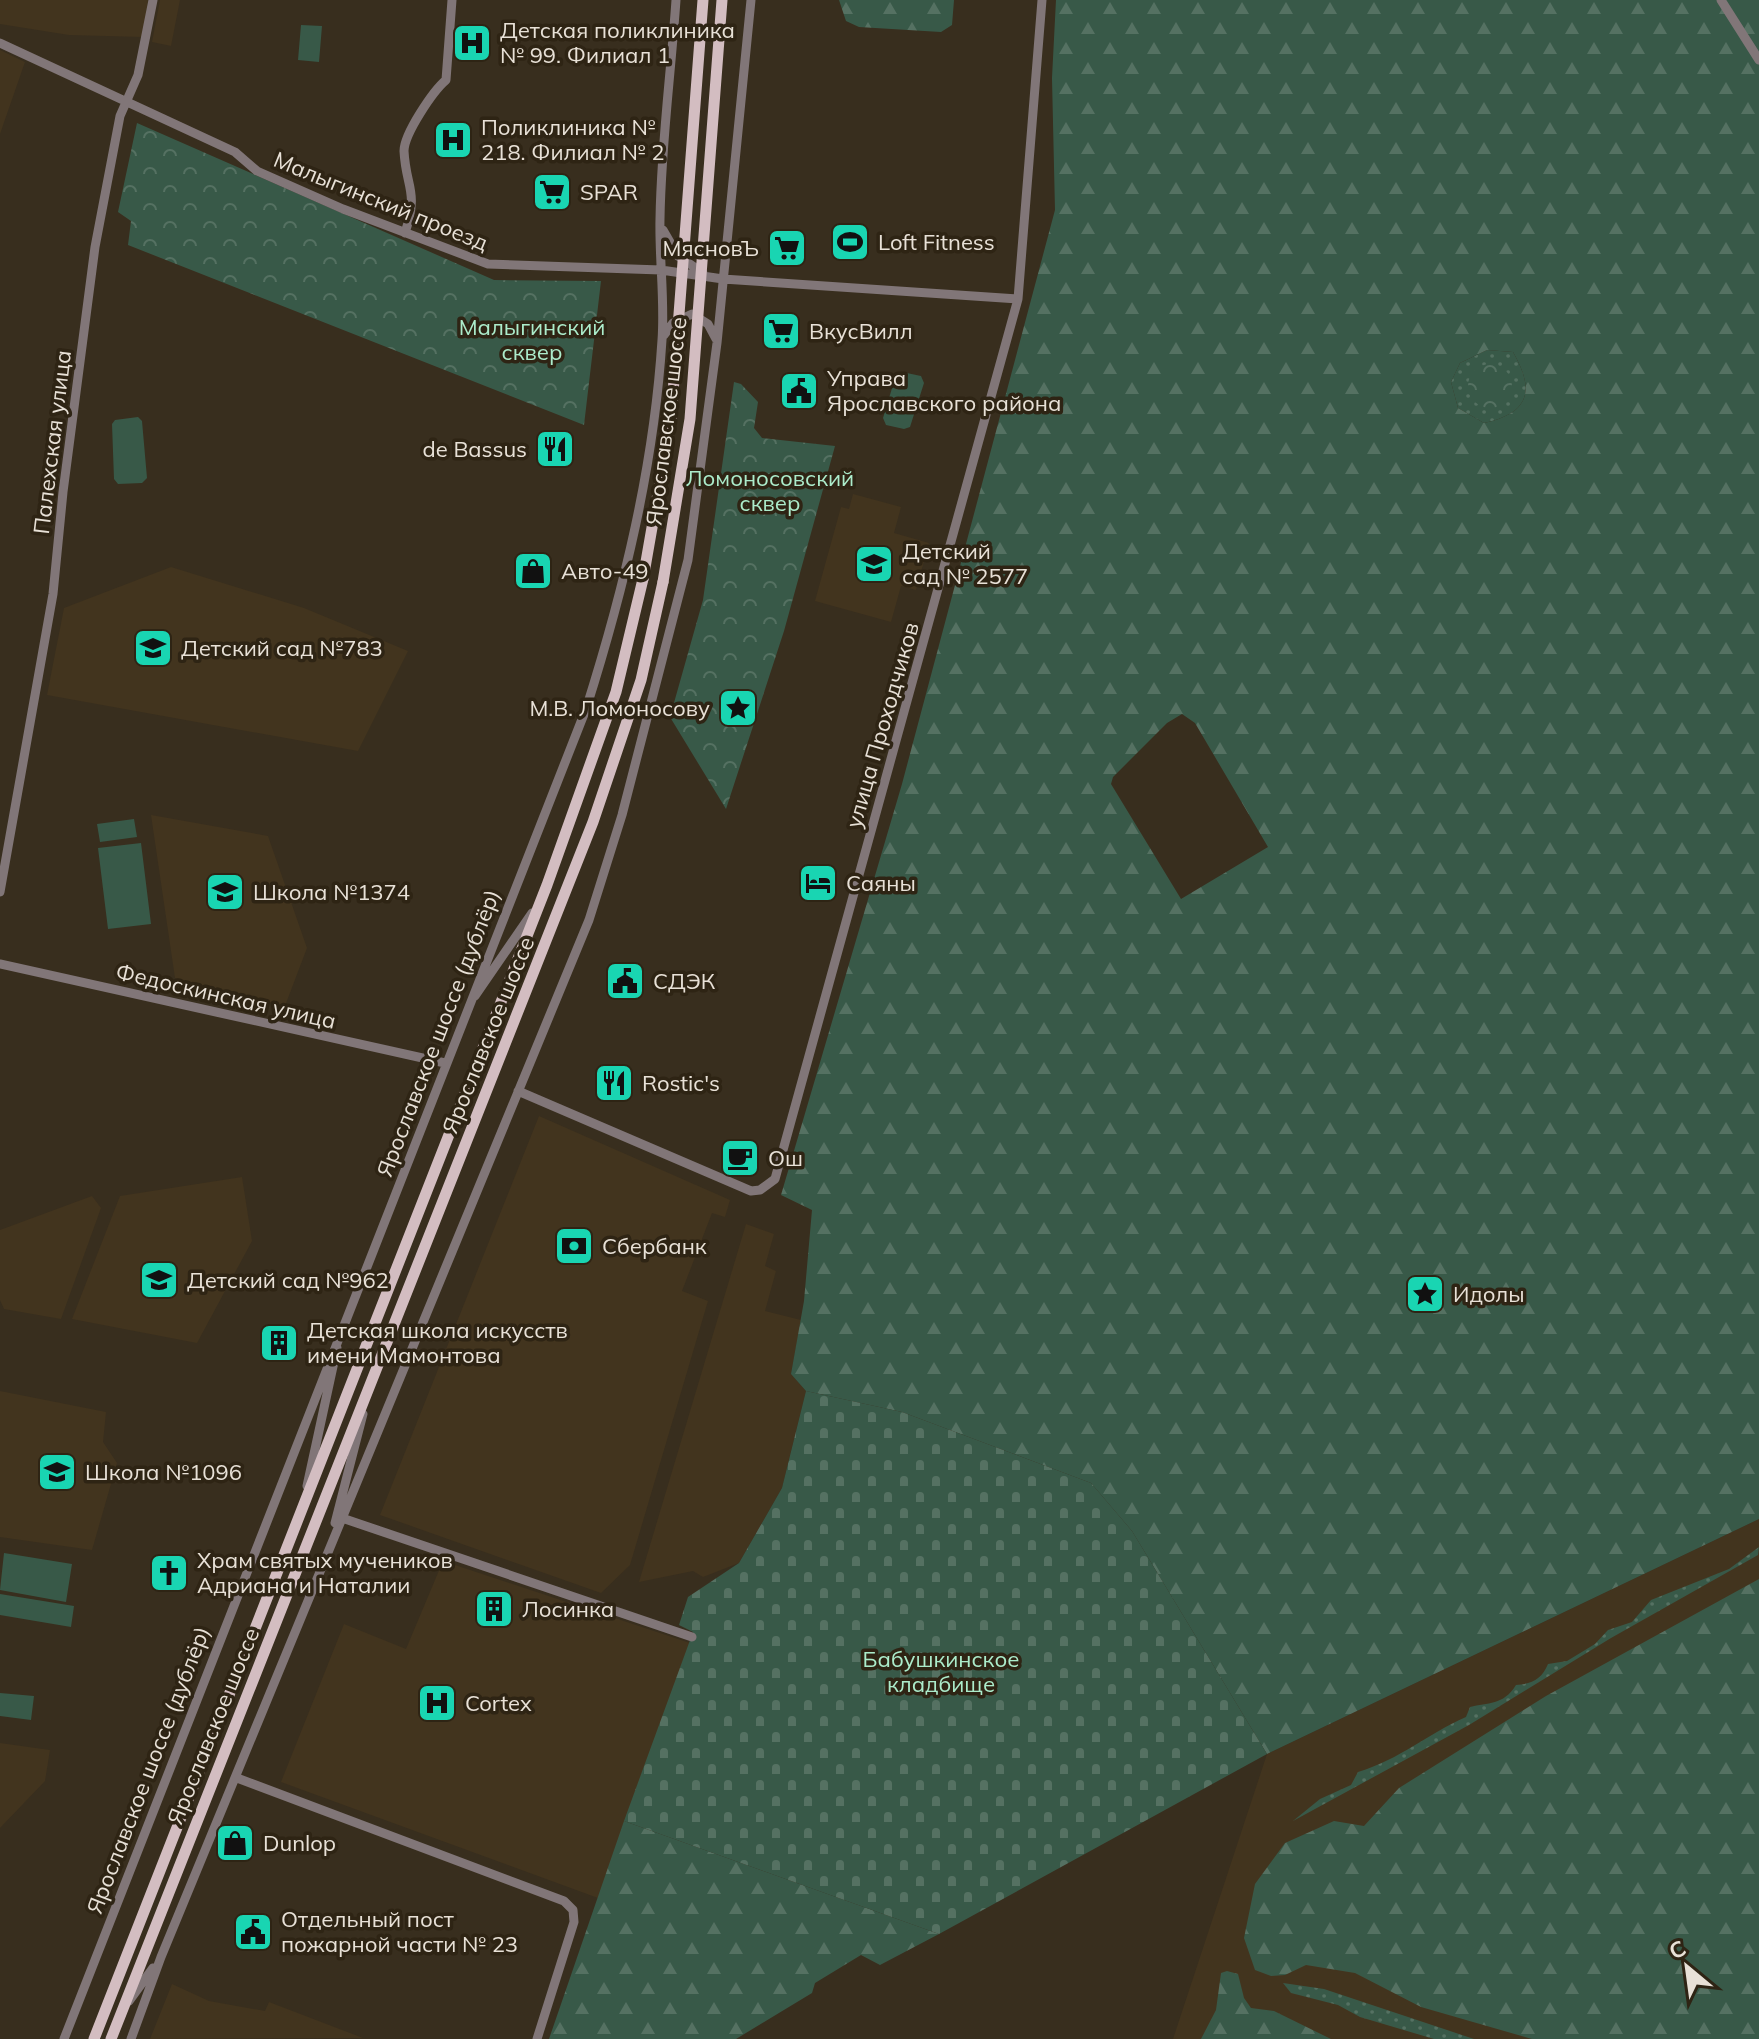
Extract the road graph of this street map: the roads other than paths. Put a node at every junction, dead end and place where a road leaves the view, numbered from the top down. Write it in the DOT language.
graph roads {
  1 [pos="153,0"];
  2 [pos="452,0"];
  3 [pos="676,0"];
  4 [pos="703,0"];
  5 [pos="722,0"];
  6 [pos="751,0"];
  7 [pos="1042,0"];
  8 [pos="1721,0"];
  9 [pos="0,43"];
  10 [pos="1759,60"];
  11 [pos="125,103"];
  12 [pos="660,221"];
  13 [pos="405,233"];
  14 [pos="661,270"];
  15 [pos="709,277"];
  16 [pos="723,279"];
  17 [pos="1018,299"];
  18 [pos="662,338"];
  19 [pos="717,343"];
  20 [pos="547,885"];
  21 [pos="0,892"];
  22 [pos="0,964"];
  23 [pos="468,1006"];
  24 [pos="445,1063"];
  25 [pos="518,1091"];
  26 [pos="340,1329"];
  27 [pos="367,1392"];
  28 [pos="302,1508"];
  29 [pos="342,1518"];
  30 [pos="330,1546"];
  31 [pos="692,1637"];
  32 [pos="237,1778"];
  33 [pos="161,1957"];
  34 [pos="120,2014"];
  35 [pos="64,2039"];
  36 [pos="94,2039"];
  37 [pos="111,2039"];
  38 [pos="131,2039"];
  39 [pos="537,2039"];
  1 -- 11 [label="street, Палехская улица"];
  2 -- 13 [label="street"];
  3 -- 12 [label="street, Ярославское шоссе (дублёр)"];
  4 -- 20 [label="main road, Ярославское шоссе, bridge"];
  5 -- 27 [label="main road, Ярославское шоссе, bridge"];
  6 -- 16 [label="street"];
  7 -- 17 [label="street, улица Проходчиков"];
  8 -- 10 [label="street"];
  9 -- 11 [label="street, Малыгинский проезд"];
  11 -- 13 [label="street, Малыгинский проезд"];
  11 -- 21 [label="street, Палехская улица"];
  12 -- 14 [label="street, Ярославское шоссе (дублёр)"];
  12 -- 15 [label="street"];
  13 -- 14 [label="street, Малыгинский проезд"];
  14 -- 15 [label="street, Малыгинский проезд"];
  14 -- 18 [label="street, Ярославское шоссе (дублёр)"];
  15 -- 16 [label="street, Малыгинский проезд"];
  16 -- 17 [label="street, Малыгинский проезд"];
  16 -- 19 [label="street"];
  17 -- 25 [label="street, улица Проходчиков"];
  18 -- 19 [label="street"];
  18 -- 23 [label="street, Ярославское шоссе (дублёр)"];
  19 -- 25 [label="street"];
  20 -- 23 [label="street"];
  20 -- 28 [label="main road, Ярославское шоссе"];
  22 -- 24 [label="street, Федоскинская улица"];
  23 -- 24 [label="street, Ярославское шоссе (дублёр)"];
  24 -- 26 [label="street, Ярославское шоссе (дублёр)"];
  25 -- 29 [label="street"];
  26 -- 28 [label="street"];
  26 -- 35 [label="street, Ярославское шоссе (дублёр)"];
  27 -- 30 [label="street"];
  27 -- 34 [label="main road, Ярославское шоссе"];
  28 -- 36 [label="main road, Ярославское шоссе"];
  29 -- 30 [label="street"];
  29 -- 31 [label="street"];
  30 -- 32 [label="street"];
  32 -- 33 [label="street"];
  32 -- 39 [label="street"];
  33 -- 34 [label="street"];
  33 -- 38 [label="street"];
  34 -- 37 [label="main road, Ярославское шоссе"];
}
